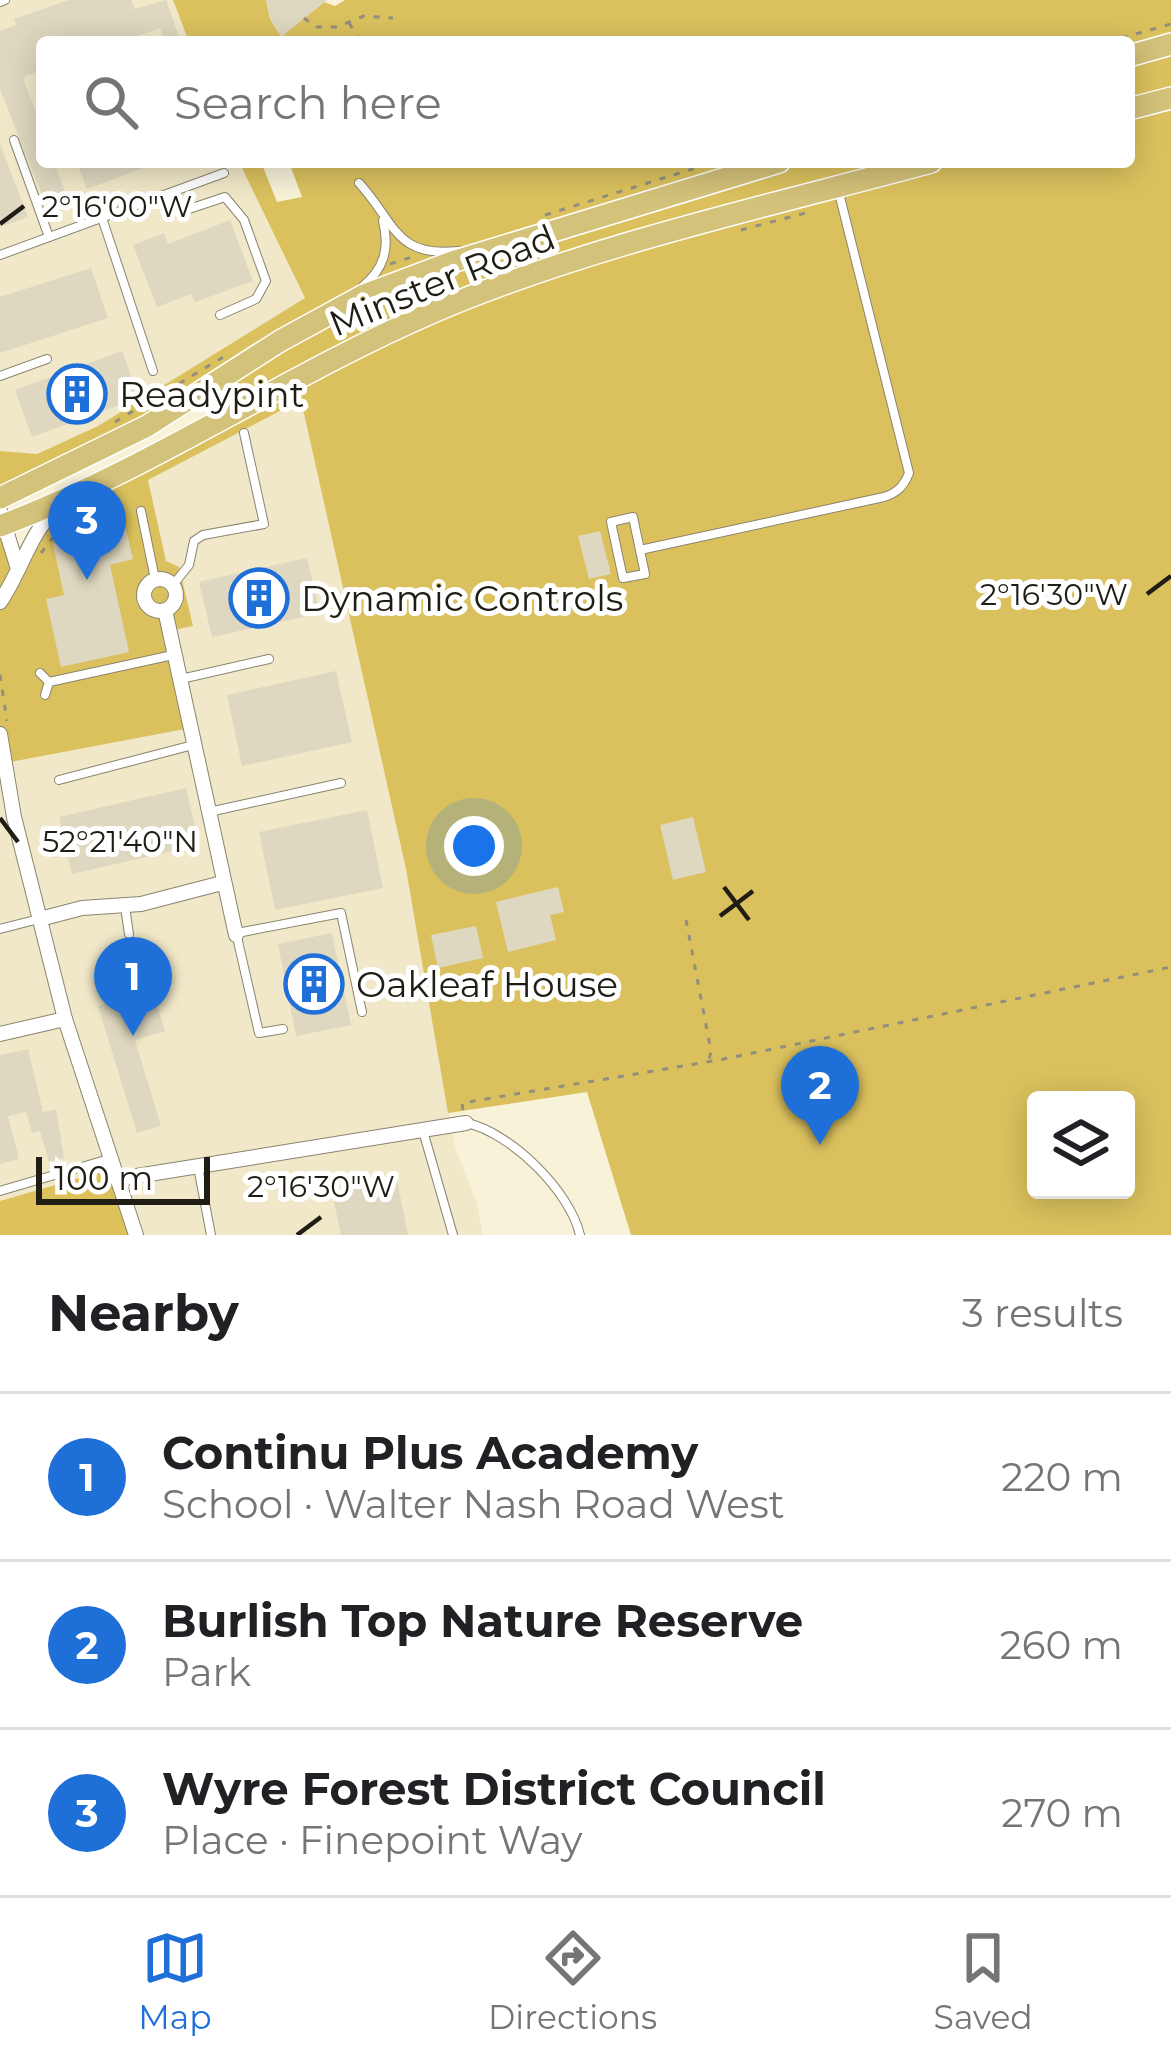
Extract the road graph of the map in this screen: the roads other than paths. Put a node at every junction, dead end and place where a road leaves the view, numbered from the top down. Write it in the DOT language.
graph roads {
  1 [pos="1171,44"];
  2 [pos="1135,54"];
  3 [pos="1171,98"];
  4 [pos="1135,107"];
  5 [pos="14,140"];
  6 [pos="759,168"];
  7 [pos="914,168"];
  8 [pos="224,173"];
  9 [pos="359,183"];
  10 [pos="166,195"];
  11 [pos="840,195"];
  12 [pos="383,214"];
  13 [pos="102,218"];
  14 [pos="49,237"];
  15 [pos="502,246"];
  16 [pos="0,255"];
  17 [pos="326,314"];
  18 [pos="220,315"];
  19 [pos="47,359"];
  20 [pos="153,371"];
  21 [pos="0,376"];
  22 [pos="244,433"];
  23 [pos="0,498"];
  24 [pos="67,507"];
  25 [pos="141,511"];
  26 [pos="1,520"];
  27 [pos="640,550"];
  28 [pos="19,570"];
  29 [pos="155,579"];
  30 [pos="173,585"];
  31 [pos="0,602"];
  32 [pos="165,610"];
  33 [pos="174,655"];
  34 [pos="269,659"];
  35 [pos="40,673"];
  36 [pos="180,680"];
  37 [pos="49,682"];
  38 [pos="45,694"];
  39 [pos="4,732"];
  40 [pos="193,745"];
  41 [pos="59,780"];
  42 [pos="340,783"];
  43 [pos="207,812"];
  44 [pos="7,818"];
  45 [pos="222,883"];
  46 [pos="124,905"];
  47 [pos="40,919"];
  48 [pos="0,929"];
  49 [pos="128,934"];
  50 [pos="236,934"];
  51 [pos="362,1012"];
  52 [pos="64,1019"];
  53 [pos="283,1029"];
  54 [pos="0,1034"];
  55 [pos="466,1123"];
  56 [pos="423,1130"];
  57 [pos="111,1158"];
  58 [pos="197,1166"];
  59 [pos="118,1180"];
  60 [pos="0,1191"];
  61 [pos="136,1235"];
  62 [pos="211,1235"];
  63 [pos="453,1235"];
  64 [pos="580,1235"];
  1 -- 2 [label="main road"];
  3 -- 4 [label="main road"];
  5 -- 14 [label="lane"];
  6 -- 15 [label="main road, Minster Road"];
  7 -- 11 [label="main road, Minster Road"];
  8 -- 10 [label="lane"];
  9 -- 12 [label="lane"];
  10 -- 13 [label="lane"];
  10 -- 18 [label="lane"];
  11 -- 24 [label="main road, Minster Road"];
  11 -- 27 [label="lane"];
  12 -- 15 [label="lane"];
  12 -- 17 [label="lane"];
  13 -- 14 [label="lane"];
  13 -- 20 [label="lane"];
  14 -- 16 [label="lane"];
  15 -- 17 [label="main road, Minster Road"];
  17 -- 23 [label="main road, Minster Road"];
  19 -- 21 [label="lane"];
  22 -- 30 [label="lane"];
  24 -- 26 [label="main road, Minster Road"];
  24 -- 28 [label="street"];
  25 -- 29 [label="lane"];
  26 -- 28 [label="street"];
  27 -- 27 [label="lane"];
  28 -- 31 [label="street"];
  29 -- 30 [label="street"];
  29 -- 32 [label="street"];
  30 -- 32 [label="street"];
  32 -- 33 [label="street"];
  33 -- 36 [label="street"];
  33 -- 37 [label="lane"];
  34 -- 36 [label="lane"];
  35 -- 37 [label="lane"];
  36 -- 40 [label="street"];
  37 -- 38 [label="lane"];
  39 -- 44 [label="street"];
  40 -- 41 [label="lane"];
  40 -- 43 [label="street"];
  42 -- 43 [label="lane"];
  43 -- 45 [label="street"];
  44 -- 47 [label="street"];
  45 -- 46 [label="street"];
  45 -- 50 [label="street"];
  46 -- 47 [label="street"];
  46 -- 49 [label="lane"];
  47 -- 48 [label="lane"];
  47 -- 52 [label="street"];
  50 -- 51 [label="lane"];
  50 -- 53 [label="lane"];
  52 -- 54 [label="street"];
  52 -- 57 [label="street"];
  55 -- 56 [label="street"];
  55 -- 64 [label="lane"];
  56 -- 58 [label="street"];
  56 -- 63 [label="lane"];
  57 -- 59 [label="street"];
  57 -- 60 [label="lane"];
  58 -- 59 [label="street"];
  58 -- 62 [label="lane"];
  59 -- 61 [label="street"];
}
